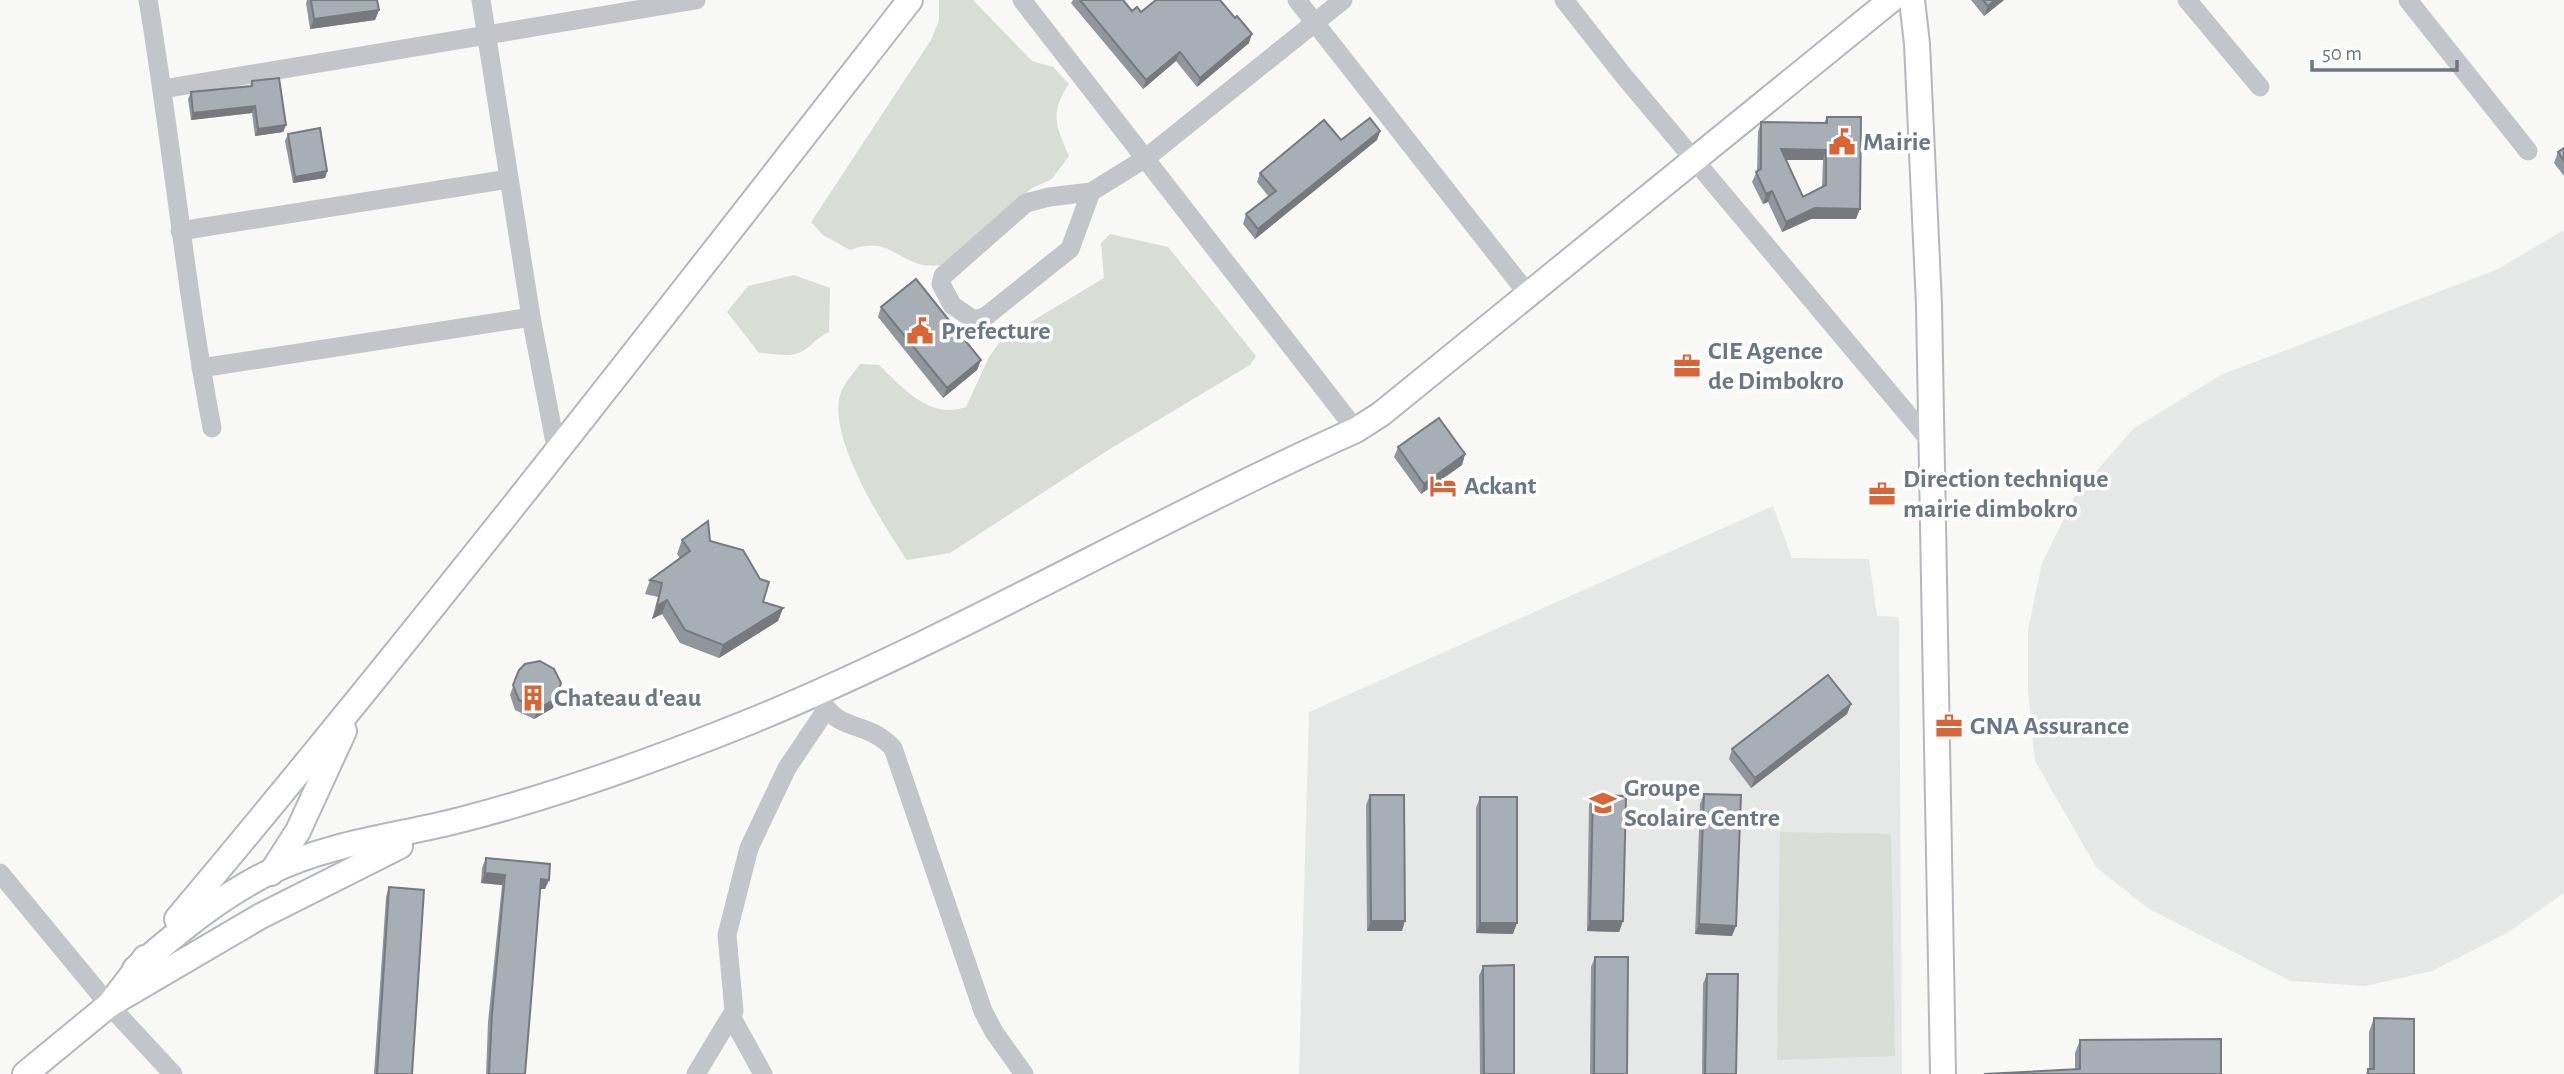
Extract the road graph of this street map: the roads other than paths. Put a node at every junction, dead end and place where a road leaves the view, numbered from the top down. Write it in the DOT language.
graph roads {
  1 [pos="148,0"];
  2 [pos="481,0"];
  3 [pos="696,0"];
  4 [pos="910,0"];
  5 [pos="1022,0"];
  6 [pos="1297,0"];
  7 [pos="1343,0"];
  8 [pos="1564,0"];
  9 [pos="1891,0"];
  10 [pos="1912,0"];
  11 [pos="2187,0"];
  12 [pos="2408,0"];
  13 [pos="1314,23"];
  14 [pos="485,34"];
  15 [pos="2260,87"];
  16 [pos="163,89"];
  17 [pos="2528,151"];
  18 [pos="1146,158"];
  19 [pos="1693,158"];
  20 [pos="509,179"];
  21 [pos="1091,192"];
  22 [pos="180,231"];
  23 [pos="1527,293"];
  24 [pos="531,317"];
  25 [pos="201,369"];
  26 [pos="212,428"];
  27 [pos="1356,430"];
  28 [pos="1931,442"];
  29 [pos="557,453"];
  30 [pos="364,690"];
  31 [pos="821,701"];
  32 [pos="463,820"];
  33 [pos="273,871"];
  34 [pos="0,873"];
  35 [pos="142,976"];
  36 [pos="110,1005"];
  37 [pos="732,1018"];
  38 [pos="25,1074"];
  39 [pos="173,1074"];
  40 [pos="696,1074"];
  41 [pos="763,1074"];
  42 [pos="1024,1074"];
  43 [pos="1943,1074"];
  1 -- 16 [label="street"];
  2 -- 14 [label="street"];
  3 -- 14 [label="street"];
  4 -- 29 [label="main road"];
  5 -- 18 [label="street"];
  6 -- 13 [label="street"];
  7 -- 13 [label="street"];
  8 -- 19 [label="street"];
  9 -- 19 [label="main road"];
  10 -- 28 [label="main road"];
  11 -- 15 [label="street"];
  12 -- 17 [label="street"];
  13 -- 18 [label="street"];
  13 -- 23 [label="street"];
  14 -- 16 [label="street"];
  14 -- 20 [label="street"];
  16 -- 22 [label="street"];
  18 -- 21 [label="street"];
  18 -- 27 [label="street"];
  19 -- 23 [label="main road"];
  19 -- 28 [label="street"];
  20 -- 22 [label="street"];
  20 -- 24 [label="street"];
  21 -- 21 [label="street"];
  22 -- 25 [label="street"];
  23 -- 27 [label="main road"];
  24 -- 25 [label="street"];
  24 -- 29 [label="street"];
  25 -- 26 [label="street"];
  27 -- 31 [label="main road"];
  28 -- 43 [label="main road"];
  29 -- 30 [label="main road"];
  30 -- 33 [label="main road"];
  30 -- 35 [label="main road"];
  31 -- 32 [label="main road"];
  31 -- 37 [label="street"];
  31 -- 42 [label="street"];
  32 -- 33 [label="main road"];
  32 -- 35 [label="main road"];
  33 -- 35 [label="main road"];
  34 -- 36 [label="street"];
  35 -- 36 [label="main road"];
  36 -- 38 [label="main road"];
  36 -- 39 [label="street"];
  37 -- 40 [label="street"];
  37 -- 41 [label="street"];
}
